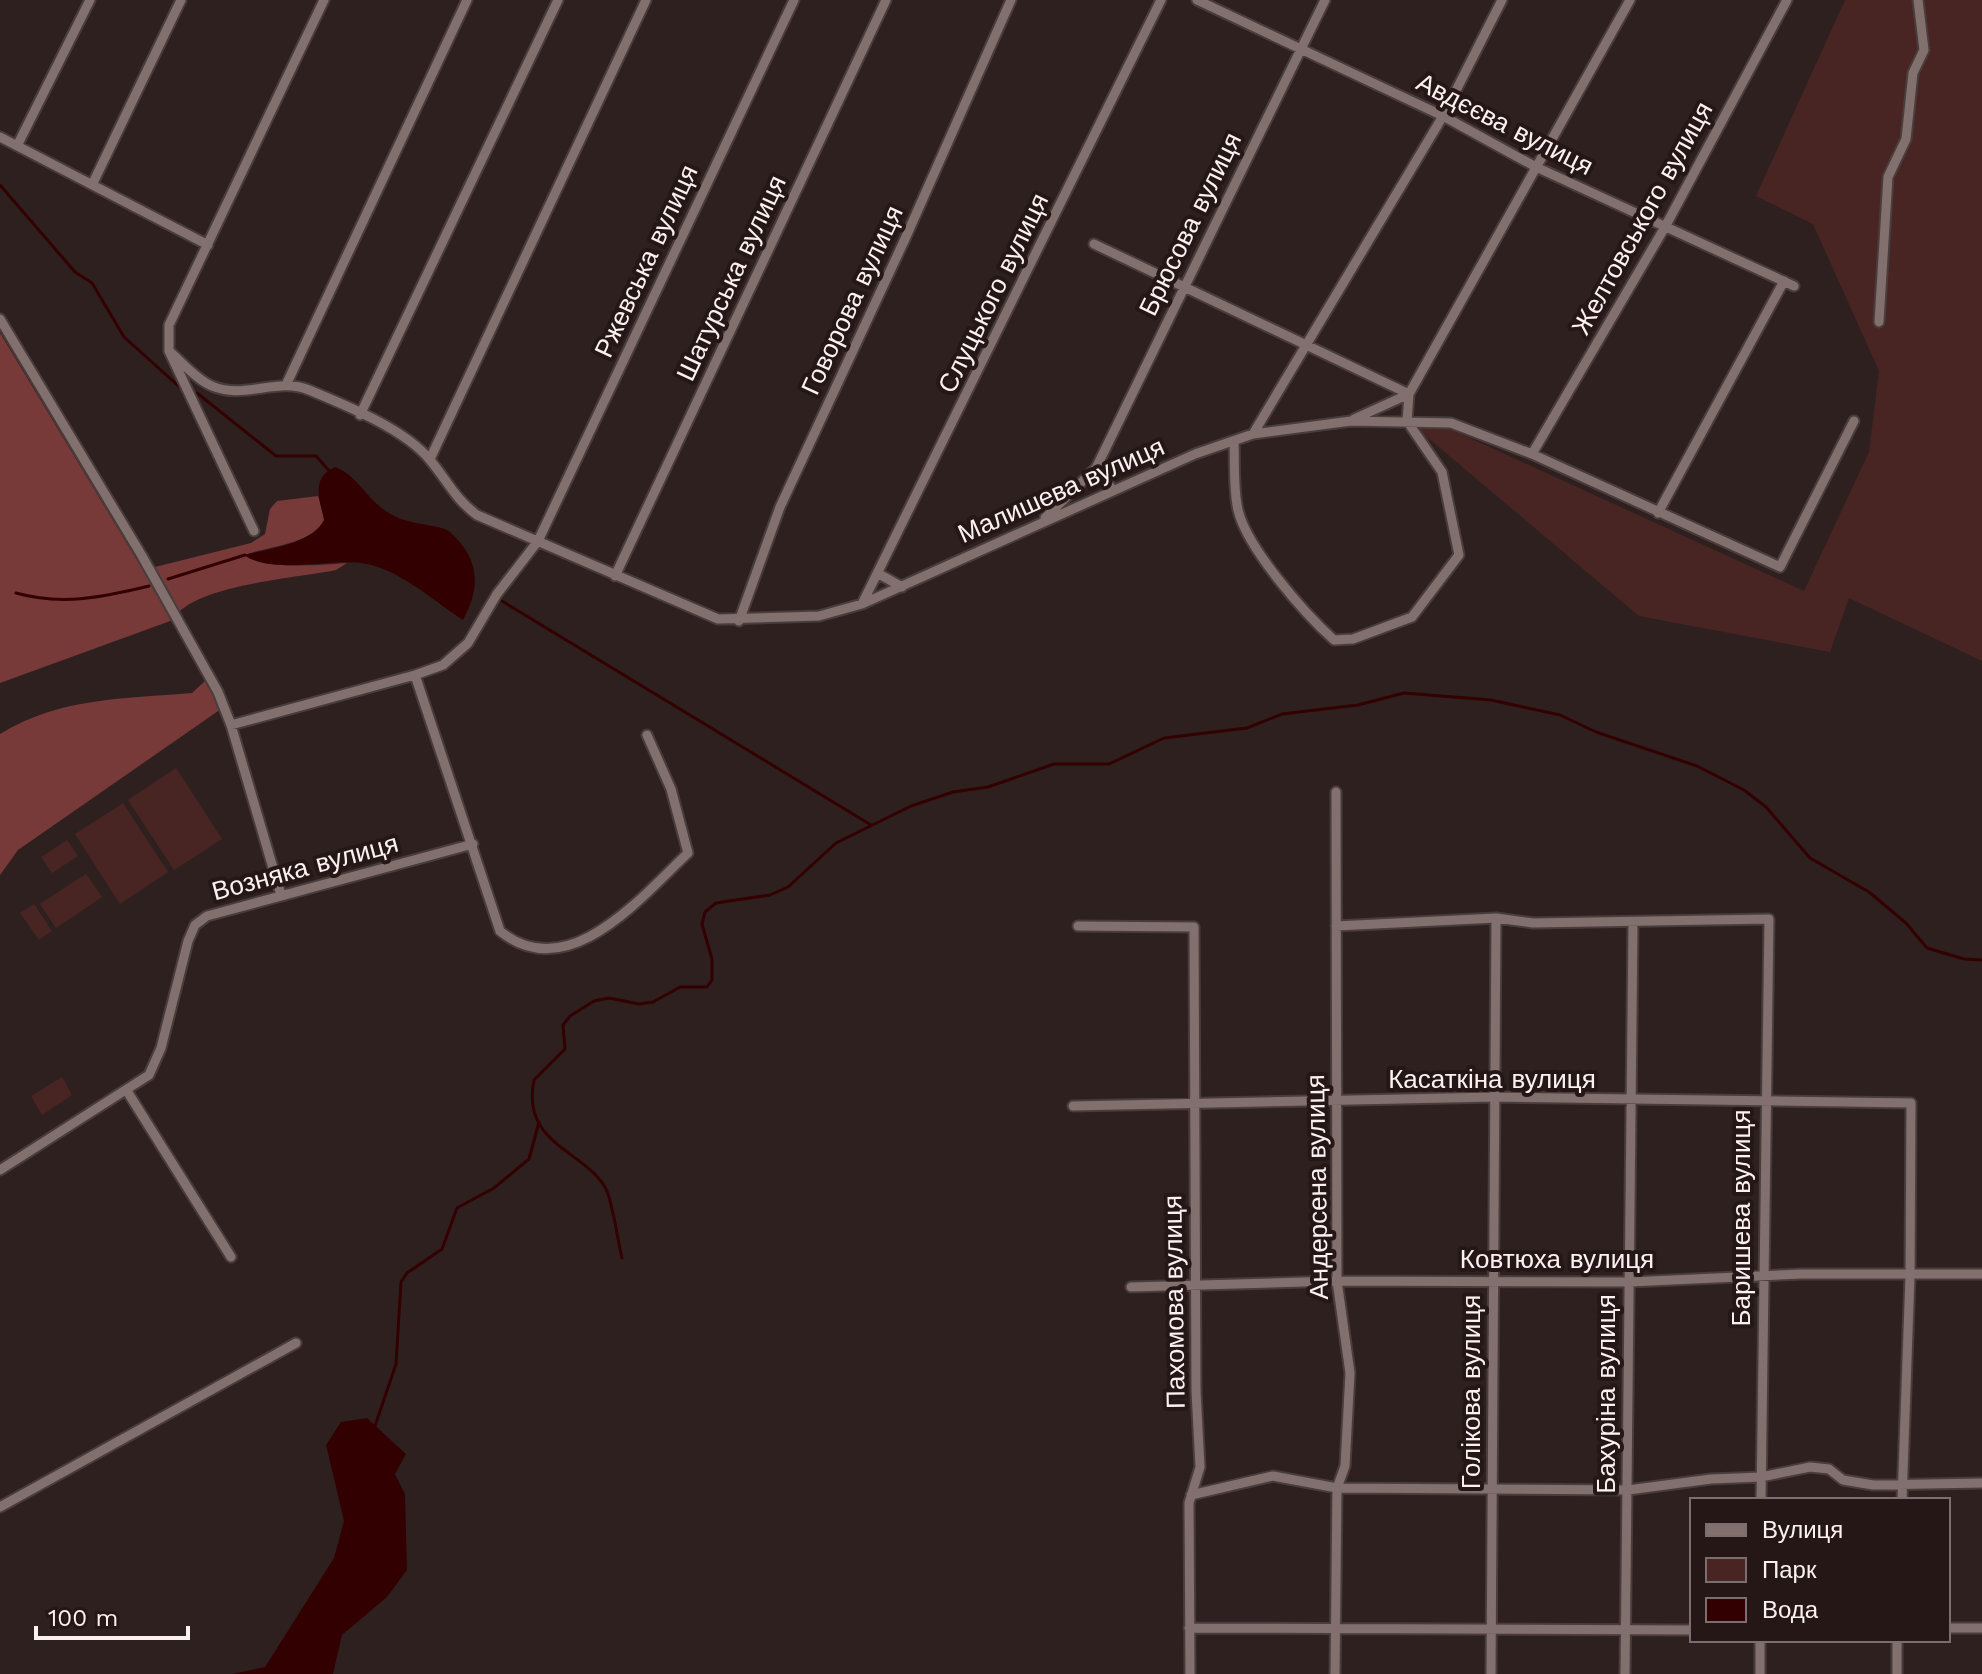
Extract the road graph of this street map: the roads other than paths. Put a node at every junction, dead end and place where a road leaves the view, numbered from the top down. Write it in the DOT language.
graph roads {
  1 [pos="90,0"];
  2 [pos="181,0"];
  3 [pos="324,0"];
  4 [pos="467,0"];
  5 [pos="558,0"];
  6 [pos="646,0"];
  7 [pos="794,0"];
  8 [pos="886,0"];
  9 [pos="1011,0"];
  10 [pos="1161,0"];
  11 [pos="1197,0"];
  12 [pos="1325,0"];
  13 [pos="1502,0"];
  14 [pos="1630,0"];
  15 [pos="1787,0"];
  16 [pos="1918,0"];
  17 [pos="1301,49"];
  18 [pos="1443,116"];
  19 [pos="0,137"];
  20 [pos="17,146"];
  21 [pos="1536,167"];
  22 [pos="92,185"];
  23 [pos="1665,227"];
  24 [pos="1094,244"];
  25 [pos="208,245"];
  26 [pos="1784,281"];
  27 [pos="1183,285"];
  28 [pos="1794,286"];
  29 [pos="0,319"];
  30 [pos="1879,322"];
  31 [pos="1305,347"];
  32 [pos="169,351"];
  33 [pos="286,385"];
  34 [pos="1409,394"];
  35 [pos="360,415"];
  36 [pos="1351,421"];
  37 [pos="1407,421"];
  38 [pos="1854,421"];
  39 [pos="1253,434"];
  40 [pos="1234,441"];
  41 [pos="1532,454"];
  42 [pos="430,459"];
  43 [pos="1096,468"];
  44 [pos="1112,489"];
  45 [pos="1658,513"];
  46 [pos="1040,523"];
  47 [pos="254,531"];
  48 [pos="538,541"];
  49 [pos="879,574"];
  50 [pos="615,576"];
  51 [pos="902,587"];
  52 [pos="862,604"];
  53 [pos="739,621"];
  54 [pos="415,675"];
  55 [pos="231,725"];
  56 [pos="647,735"];
  57 [pos="1336,792"];
  58 [pos="473,844"];
  59 [pos="281,895"];
  60 [pos="1496,918"];
  61 [pos="1633,923"];
  62 [pos="1078,926"];
  63 [pos="1336,926"];
  64 [pos="127,1091"];
  65 [pos="1495,1097"];
  66 [pos="1764,1099"];
  67 [pos="1630,1101"];
  68 [pos="1336,1102"];
  69 [pos="1073,1106"];
  70 [pos="1194,1106"];
  71 [pos="0,1170"];
  72 [pos="231,1257"];
  73 [pos="1982,1274"];
  74 [pos="1763,1275"];
  75 [pos="1910,1276"];
  76 [pos="1494,1280"];
  77 [pos="1337,1281"];
  78 [pos="1629,1282"];
  79 [pos="1195,1285"];
  80 [pos="1131,1287"];
  81 [pos="296,1343"];
  82 [pos="1761,1477"];
  83 [pos="1982,1483"];
  84 [pos="1902,1486"];
  85 [pos="1492,1487"];
  86 [pos="1337,1488"];
  87 [pos="1628,1490"];
  88 [pos="1191,1495"];
  89 [pos="1761,1498"];
  90 [pos="1902,1498"];
  91 [pos="0,1507"];
  92 [pos="1335,1626"];
  93 [pos="1189,1628"];
  94 [pos="1950,1628"];
  95 [pos="1982,1628"];
  96 [pos="1492,1629"];
  97 [pos="1626,1630"];
  98 [pos="1690,1630"];
  99 [pos="1760,1642"];
  100 [pos="1897,1642"];
  101 [pos="1190,1674"];
  102 [pos="1335,1674"];
  103 [pos="1491,1674"];
  104 [pos="1625,1674"];
  105 [pos="1760,1674"];
  106 [pos="1897,1674"];
  1 -- 20 [label="street"];
  2 -- 22 [label="street"];
  3 -- 25 [label="street"];
  4 -- 33 [label="street"];
  5 -- 35 [label="street"];
  6 -- 42 [label="street"];
  7 -- 48 [label="street, Ржевська вулиця"];
  8 -- 50 [label="street, Шатурська вулиця"];
  9 -- 53 [label="street, Говорова вулиця"];
  10 -- 49 [label="street, Слуцького вулиця"];
  11 -- 17 [label="street, Авдєєва вулиця"];
  12 -- 17 [label="street, Брюсова вулиця"];
  13 -- 18 [label="street"];
  14 -- 21 [label="street"];
  15 -- 23 [label="street, Желтовського вулиця"];
  16 -- 30 [label="street"];
  17 -- 18 [label="street, Авдєєва вулиця"];
  17 -- 27 [label="street, Брюсова вулиця"];
  18 -- 21 [label="street, Авдєєва вулиця"];
  18 -- 31 [label="street"];
  19 -- 20 [label="street"];
  20 -- 22 [label="street"];
  21 -- 23 [label="street, Авдєєва вулиця"];
  21 -- 34 [label="street"];
  22 -- 25 [label="street"];
  23 -- 26 [label="street, Авдєєва вулиця"];
  23 -- 41 [label="street, Желтовського вулиця"];
  24 -- 27 [label="street"];
  25 -- 32 [label="street"];
  26 -- 28 [label="street, Авдєєва вулиця"];
  26 -- 45 [label="street"];
  27 -- 31 [label="street"];
  27 -- 43 [label="street, Брюсова вулиця"];
  29 -- 55 [label="street"];
  31 -- 34 [label="street"];
  31 -- 39 [label="street"];
  32 -- 33 [label="street"];
  32 -- 47 [label="street"];
  33 -- 35 [label="street, Малишева вулиця"];
  34 -- 36 [label="street"];
  34 -- 37 [label="street"];
  35 -- 42 [label="street, Малишева вулиця"];
  36 -- 37 [label="street, Малишева вулиця"];
  36 -- 39 [label="street, Малишева вулиця"];
  37 -- 40 [label="street"];
  37 -- 41 [label="street, Малишева вулиця"];
  38 -- 45 [label="street, Малишева вулиця"];
  39 -- 40 [label="street, Малишева вулиця"];
  40 -- 44 [label="street, Малишева вулиця"];
  41 -- 45 [label="street, Малишева вулиця"];
  42 -- 48 [label="street, Малишева вулиця"];
  43 -- 44 [label="street"];
  43 -- 46 [label="street, Брюсова вулиця"];
  44 -- 46 [label="street, Малишева вулиця"];
  46 -- 51 [label="street, Малишева вулиця"];
  48 -- 50 [label="street, Малишева вулиця"];
  48 -- 54 [label="street, Ржевська вулиця"];
  49 -- 51 [label="street"];
  49 -- 52 [label="street, Слуцького вулиця"];
  50 -- 53 [label="street, Малишева вулиця"];
  51 -- 52 [label="street, Малишева вулиця"];
  52 -- 53 [label="street, Малишева вулиця"];
  54 -- 55 [label="street, Ржевська вулиця"];
  54 -- 58 [label="street"];
  55 -- 59 [label="street"];
  56 -- 58 [label="street"];
  57 -- 63 [label="street, Андерсена вулиця"];
  58 -- 59 [label="street, Возняка вулиця"];
  59 -- 64 [label="street, Возняка вулиця"];
  60 -- 61 [label="street"];
  60 -- 63 [label="street"];
  60 -- 65 [label="street, Голікова вулиця"];
  61 -- 66 [label="street, Баришева вулиця"];
  61 -- 67 [label="street, Бахуріна вулиця"];
  62 -- 70 [label="street, Пахомова вулиця"];
  63 -- 68 [label="street, Андерсена вулиця"];
  64 -- 71 [label="street, Возняка вулиця"];
  64 -- 72 [label="street"];
  65 -- 67 [label="street, Касаткіна вулиця"];
  65 -- 68 [label="street, Касаткіна вулиця"];
  65 -- 76 [label="street, Голікова вулиця"];
  66 -- 67 [label="street, Касаткіна вулиця"];
  66 -- 74 [label="street, Баришева вулиця"];
  66 -- 75 [label="street, Касаткіна вулиця"];
  67 -- 78 [label="street, Бахуріна вулиця"];
  68 -- 70 [label="street, Касаткіна вулиця"];
  68 -- 77 [label="street, Андерсена вулиця"];
  69 -- 70 [label="street, Касаткіна вулиця"];
  70 -- 79 [label="street, Пахомова вулиця"];
  73 -- 75 [label="street, Ковтюха вулиця"];
  74 -- 75 [label="street, Ковтюха вулиця"];
  74 -- 78 [label="street, Ковтюха вулиця"];
  74 -- 82 [label="street, Баришева вулиця"];
  75 -- 84 [label="street"];
  76 -- 77 [label="street, Ковтюха вулиця"];
  76 -- 78 [label="street, Ковтюха вулиця"];
  76 -- 85 [label="street, Голікова вулиця"];
  77 -- 79 [label="street, Ковтюха вулиця"];
  77 -- 86 [label="street, Андерсена вулиця"];
  78 -- 87 [label="street, Бахуріна вулиця"];
  79 -- 80 [label="street, Ковтюха вулиця"];
  79 -- 88 [label="street, Пахомова вулиця"];
  81 -- 91 [label="street"];
  82 -- 84 [label="street"];
  82 -- 87 [label="street"];
  82 -- 89 [label="street, Баришева вулиця"];
  83 -- 84 [label="street"];
  84 -- 90 [label="street"];
  85 -- 86 [label="street"];
  85 -- 87 [label="street"];
  85 -- 96 [label="street, Голікова вулиця"];
  86 -- 88 [label="street"];
  86 -- 92 [label="street, Андерсена вулиця"];
  87 -- 97 [label="street, Бахуріна вулиця"];
  88 -- 93 [label="street, Пахомова вулиця"];
  92 -- 93 [label="street"];
  92 -- 96 [label="street"];
  92 -- 102 [label="street, Андерсена вулиця"];
  93 -- 101 [label="street, Пахомова вулиця"];
  94 -- 95 [label="street"];
  96 -- 97 [label="street"];
  96 -- 103 [label="street, Голікова вулиця"];
  97 -- 98 [label="street"];
  97 -- 104 [label="street, Бахуріна вулиця"];
  99 -- 105 [label="street"];
  100 -- 106 [label="street"];
}
